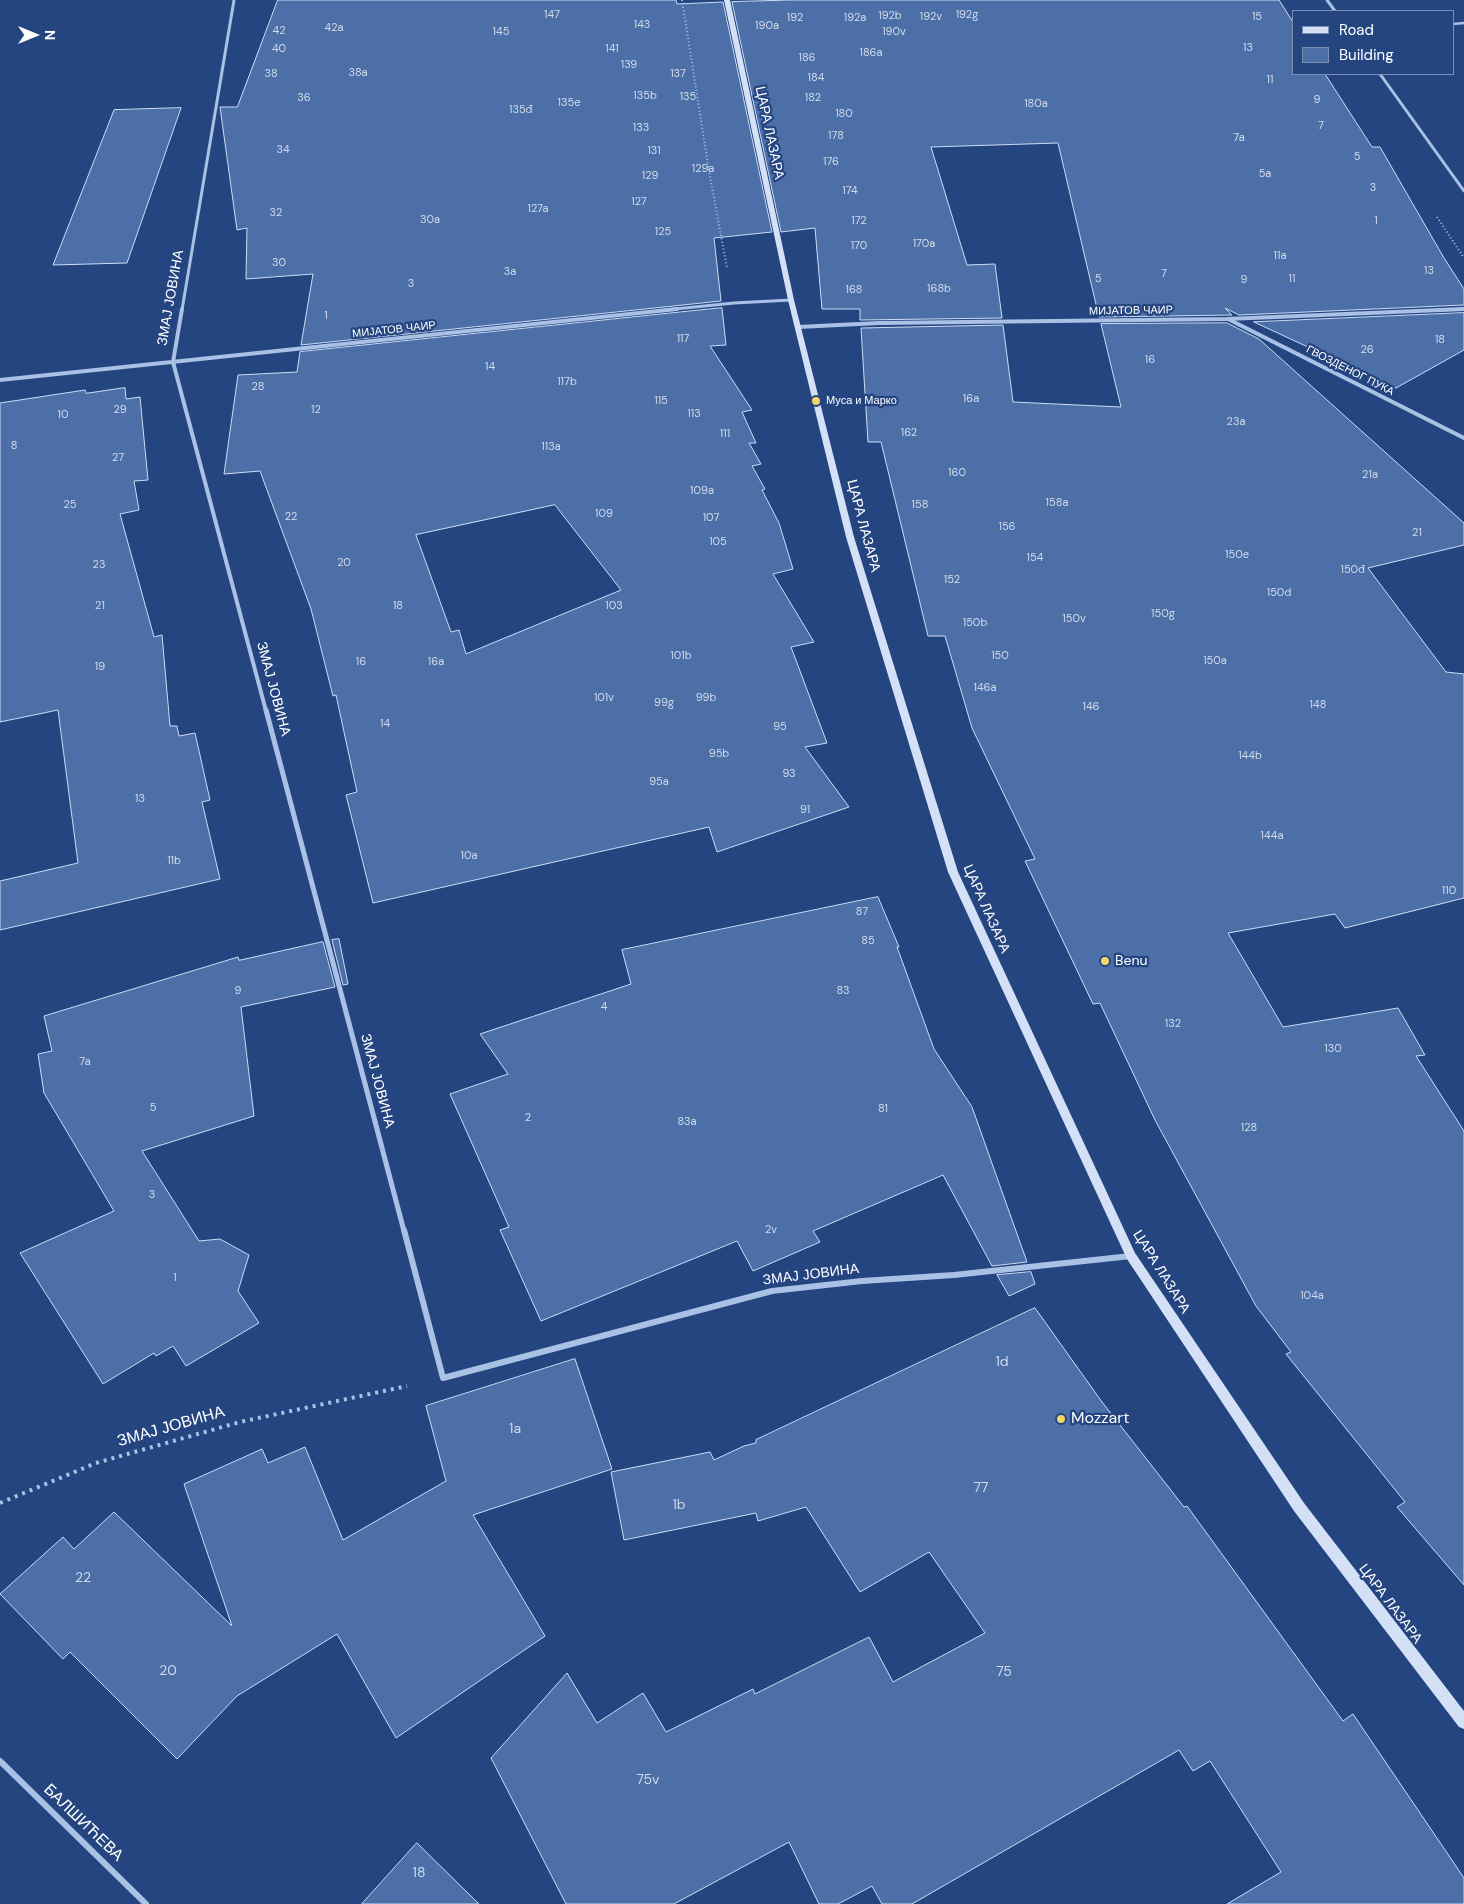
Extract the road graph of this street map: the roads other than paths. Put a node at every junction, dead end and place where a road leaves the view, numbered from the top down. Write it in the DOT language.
graph roads {
  1 [pos="234,0"];
  2 [pos="727,0"];
  3 [pos="1381,75"];
  4 [pos="1464,191"];
  5 [pos="791,300"];
  6 [pos="1464,309"];
  7 [pos="1227,319"];
  8 [pos="798,327"];
  9 [pos="173,362"];
  10 [pos="0,380"];
  11 [pos="1464,438"];
  12 [pos="1131,1256"];
  13 [pos="1464,1722"];
  14 [pos="0,1761"];
  15 [pos="146,1904"];
  1 -- 9 [label="street, ЗМАЈ ЈОВИНА"];
  2 -- 5 [label="main road, ЦАРА ЛАЗАРА"];
  3 -- 4 [label="street"];
  5 -- 8 [label="main road, ЦАРА ЛАЗАРА"];
  5 -- 9 [label="street, МИЈАТОВ ЧАИР"];
  6 -- 7 [label="street, МИЈАТОВ ЧАИР"];
  7 -- 8 [label="street, МИЈАТОВ ЧАИР"];
  7 -- 11 [label="street, ГВОЗДЕНОГ ПУКА"];
  8 -- 12 [label="main road, ЦАРА ЛАЗАРА"];
  9 -- 10 [label="street, МИЈАТОВ ЧАИР"];
  9 -- 12 [label="street, ЗМАЈ ЈОВИНА"];
  12 -- 13 [label="main road, ЦАРА ЛАЗАРА"];
  14 -- 15 [label="street, БАЛШИЋЕВА"];
}
